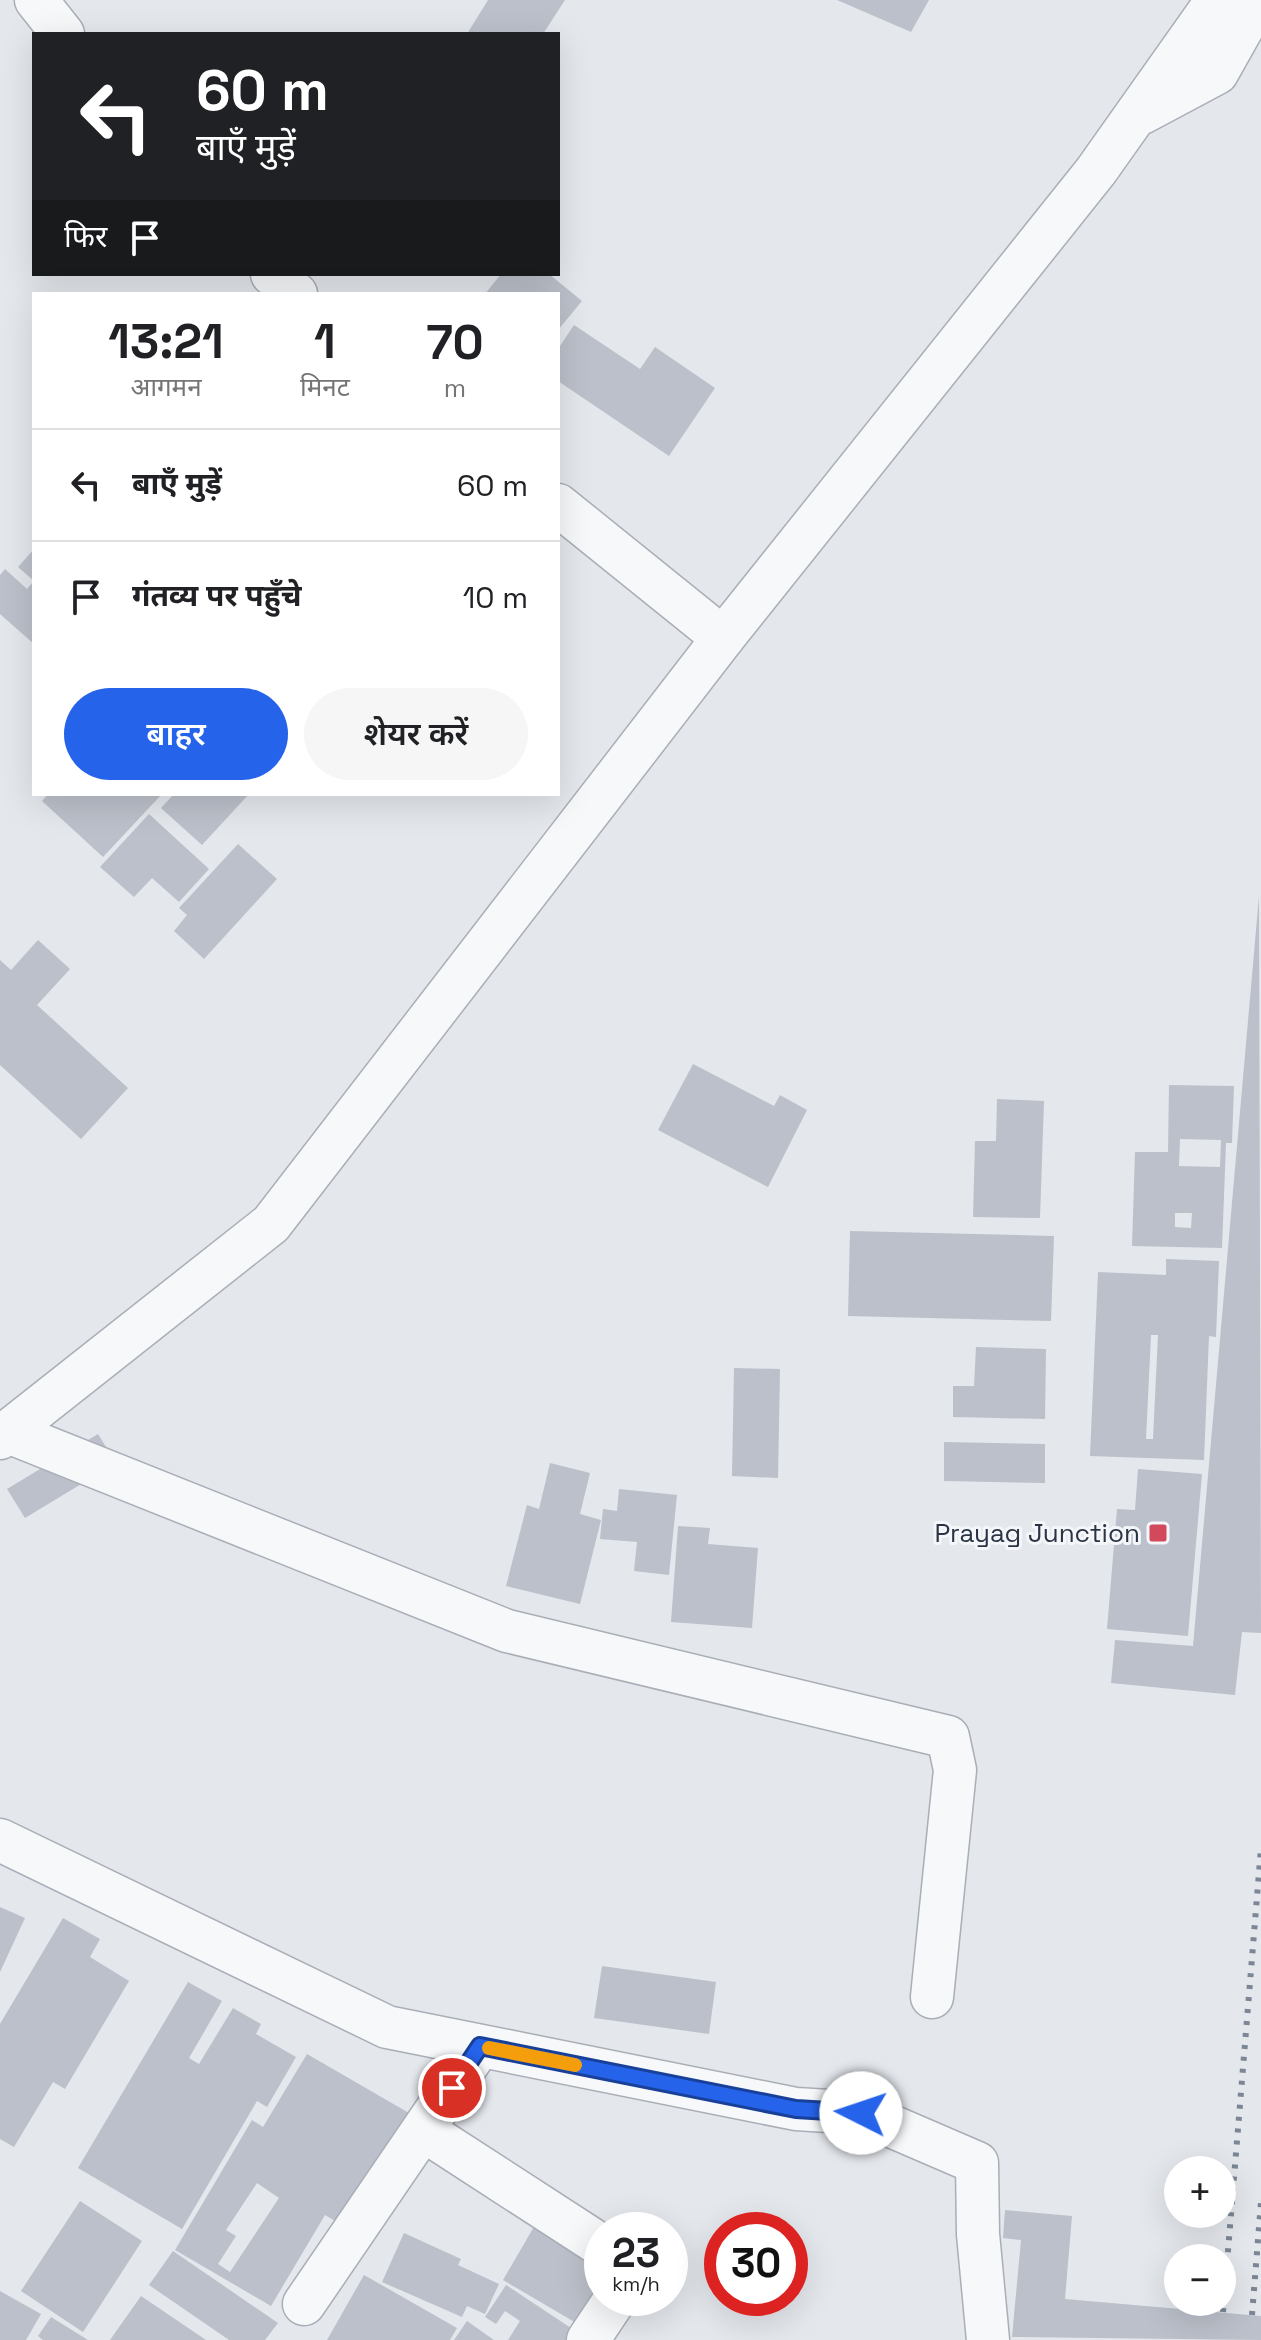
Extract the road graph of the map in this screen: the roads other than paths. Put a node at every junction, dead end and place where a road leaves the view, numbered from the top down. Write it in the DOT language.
graph roads {
  1 [pos="36,0"];
  2 [pos="1217,0"];
  3 [pos="1258,0"];
  4 [pos="61,32"];
  5 [pos="1134,117"];
  6 [pos="274,276"];
  7 [pos="294,292"];
  8 [pos="560,507"];
  9 [pos="723,638"];
  10 [pos="4,1435"];
  11 [pos="0,1840"];
  12 [pos="932,1997"];
  13 [pos="480,2046"];
  14 [pos="423,2130"];
  15 [pos="584,2234"];
  16 [pos="304,2304"];
  17 [pos="604,2316"];
  18 [pos="588,2340"];
  19 [pos="988,2340"];
  1 -- 4 [label="street"];
  2 -- 5 [label="street"];
  3 -- 5 [label="street"];
  5 -- 9 [label="street"];
  6 -- 7 [label="street"];
  8 -- 9 [label="street"];
  9 -- 10 [label="street"];
  10 -- 12 [label="street"];
  11 -- 13 [label="street"];
  13 -- 14 [label="street"];
  13 -- 19 [label="street"];
  14 -- 15 [label="street"];
  14 -- 16 [label="street"];
  17 -- 18 [label="street"];
}
